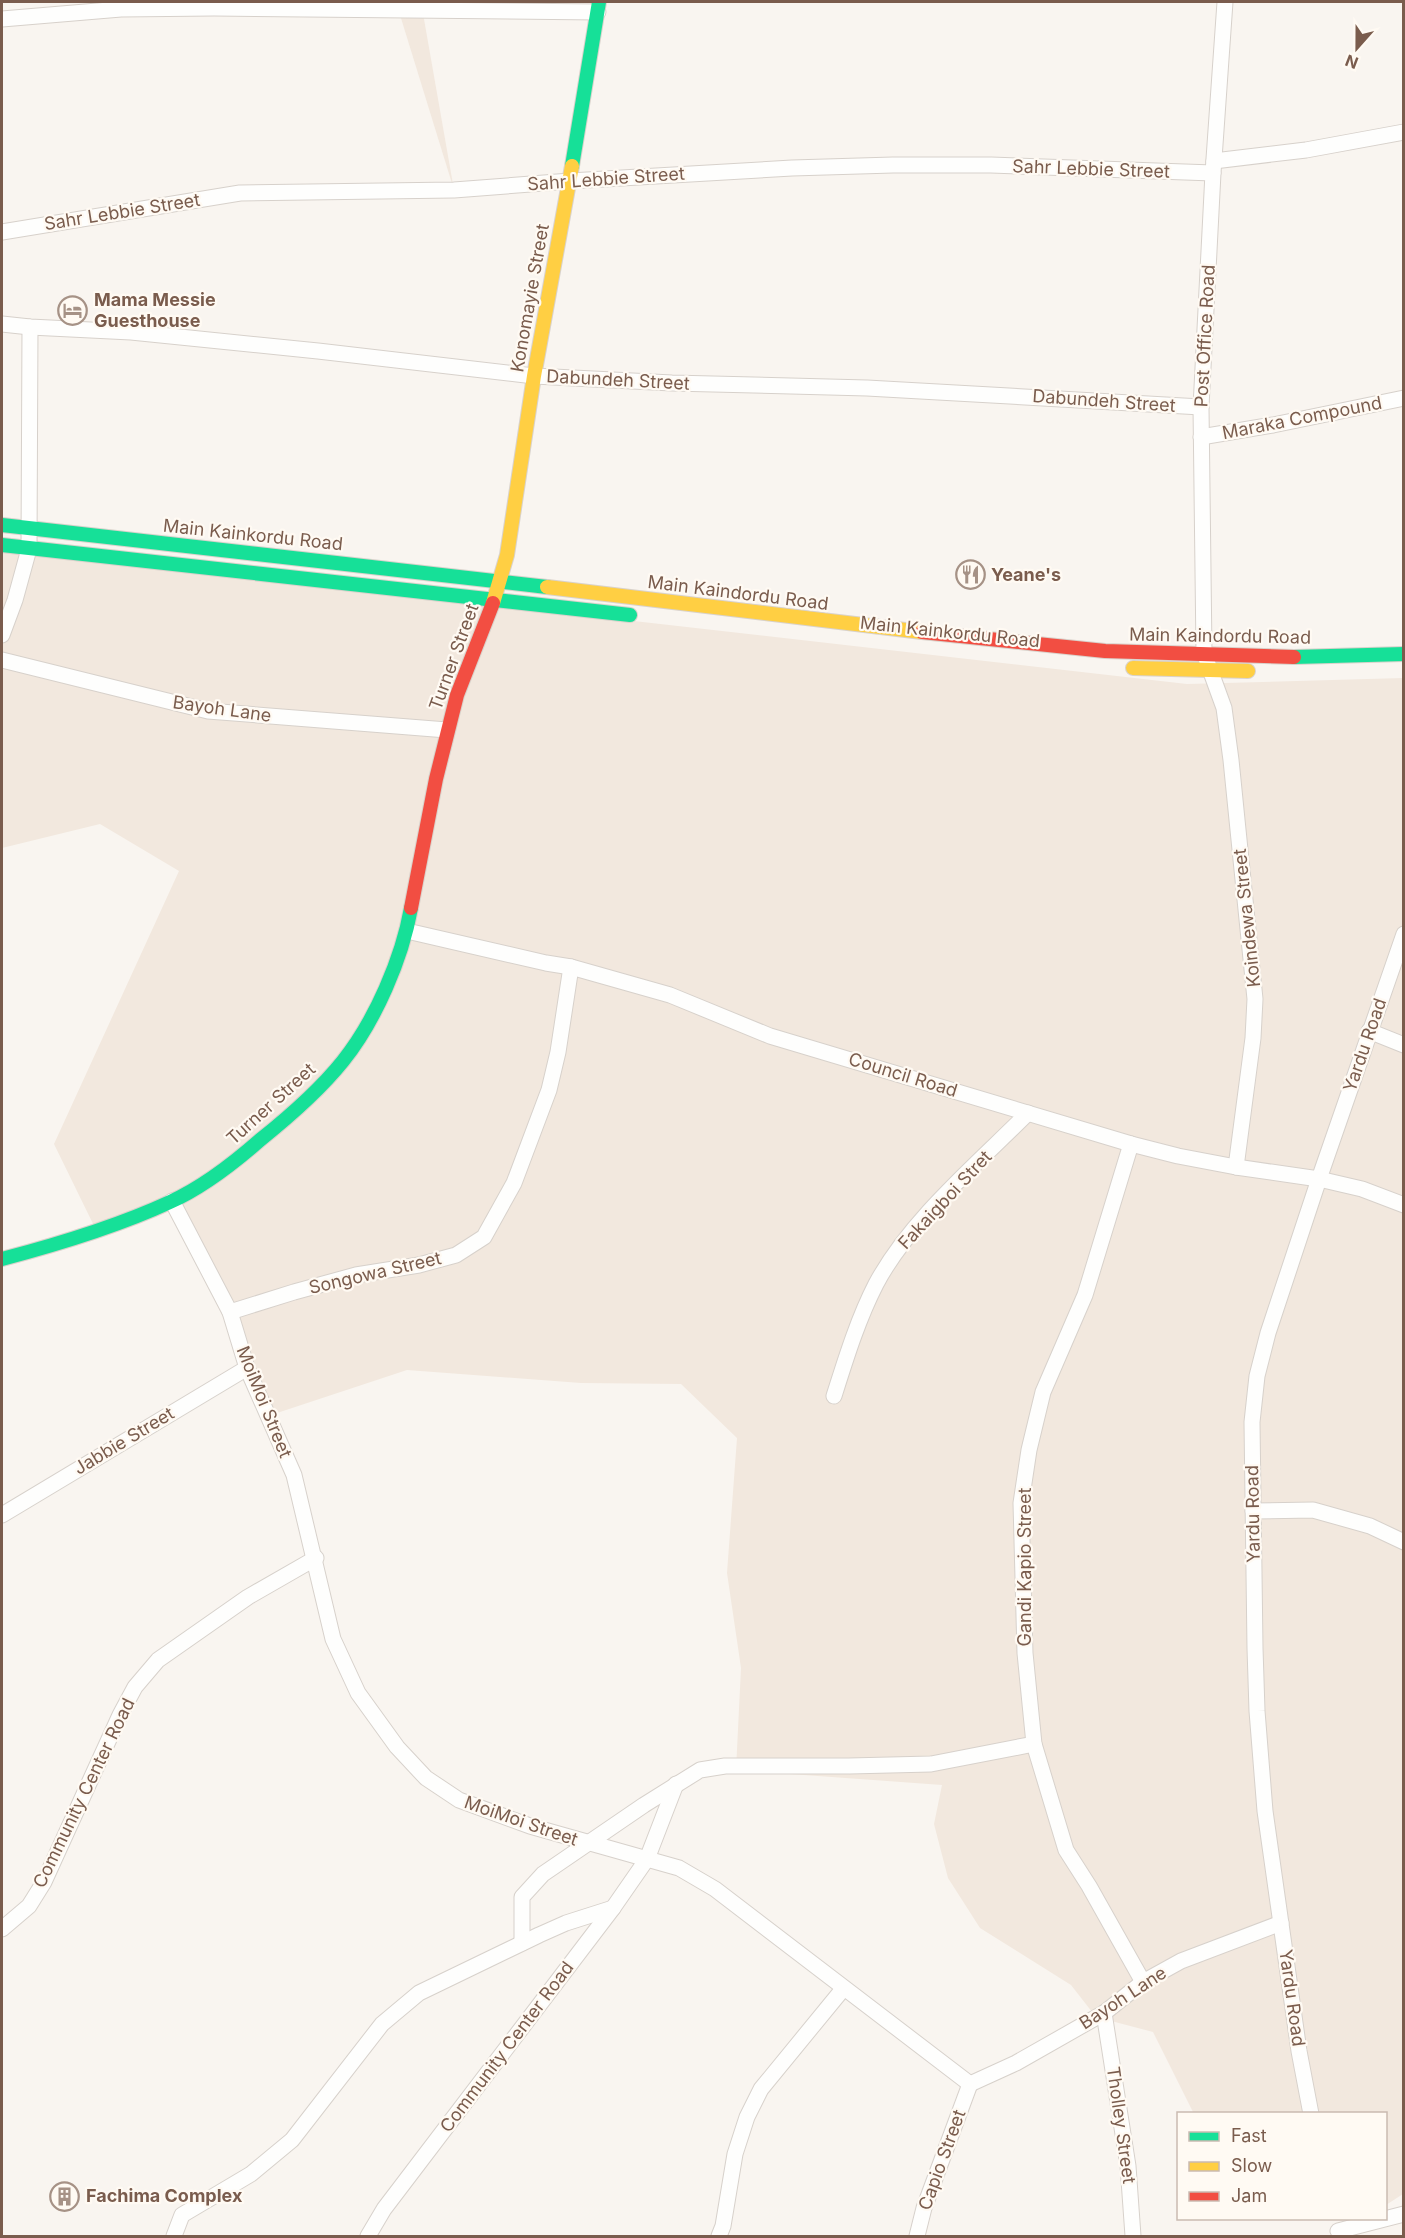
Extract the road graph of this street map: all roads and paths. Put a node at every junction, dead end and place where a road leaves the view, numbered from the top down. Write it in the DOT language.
graph roads {
  1 [pos="1225,2"];
  2 [pos="121,5"];
  3 [pos="598,7"];
  4 [pos="2,19"];
  5 [pos="1404,132"];
  6 [pos="1214,167"];
  7 [pos="570,181"];
  8 [pos="2,232"];
  9 [pos="2,324"];
  10 [pos="30,327"];
  11 [pos="534,376"];
  12 [pos="1404,398"];
  13 [pos="1201,407"];
  14 [pos="1201,436"];
  15 [pos="2,525"];
  16 [pos="29,528"];
  17 [pos="2,545"];
  18 [pos="29,549"];
  19 [pos="500,581"];
  20 [pos="494,600"];
  21 [pos="641,616"];
  22 [pos="2,635"];
  23 [pos="1204,653"];
  24 [pos="1404,654"];
  25 [pos="2,660"];
  26 [pos="1118,667"];
  27 [pos="1324,670"];
  28 [pos="1210,671"];
  29 [pos="447,730"];
  30 [pos="407,931"];
  31 [pos="1404,934"];
  32 [pos="571,967"];
  33 [pos="1369,1031"];
  34 [pos="1404,1045"];
  35 [pos="1028,1113"];
  36 [pos="1131,1144"];
  37 [pos="1236,1167"];
  38 [pos="1319,1179"];
  39 [pos="172,1201"];
  40 [pos="1404,1205"];
  41 [pos="2,1259"];
  42 [pos="230,1312"];
  43 [pos="246,1368"];
  44 [pos="834,1396"];
  45 [pos="1253,1511"];
  46 [pos="2,1515"];
  47 [pos="1404,1542"];
  48 [pos="316,1558"];
  49 [pos="1034,1744"];
  50 [pos="676,1784"];
  51 [pos="588,1844"];
  52 [pos="647,1859"];
  53 [pos="613,1908"];
  54 [pos="1281,1923"];
  55 [pos="2,1929"];
  56 [pos="522,1943"];
  57 [pos="1143,1982"];
  58 [pos="843,1989"];
  59 [pos="1104,2013"];
  60 [pos="970,2084"];
  61 [pos="1311,2112"];
  62 [pos="1404,2214"];
  63 [pos="1387,2218"];
  64 [pos="1377,2220"];
  65 [pos="1337,2229"];
  66 [pos="174,2236"];
  67 [pos="368,2236"];
  68 [pos="719,2236"];
  69 [pos="917,2236"];
  70 [pos="1133,2236"];
  1 -- 6 [label="street, Post Office Road"];
  2 -- 3 [label="street"];
  2 -- 4 [label="street"];
  3 -- 7 [label="main road, Konomayie Street"];
  5 -- 6 [label="street, Sahr Lebbie Street"];
  6 -- 7 [label="street, Sahr Lebbie Street"];
  6 -- 13 [label="street, Post Office Road"];
  7 -- 8 [label="street, Sahr Lebbie Street"];
  7 -- 11 [label="main road, Konomayie Street"];
  9 -- 10 [label="street, Dabundeh Street"];
  10 -- 11 [label="street, Dabundeh Street"];
  10 -- 16 [label="street"];
  11 -- 13 [label="street, Dabundeh Street"];
  11 -- 19 [label="main road, Konomayie Street"];
  12 -- 14 [label="street, Maraka Compound"];
  13 -- 14 [label="street, Post Office Road"];
  14 -- 23 [label="street, Post Office Road"];
  15 -- 16 [label="main road, Main Kainkordu Road"];
  16 -- 18 [label="street"];
  16 -- 19 [label="main road, Main Kainkordu Road"];
  17 -- 18 [label="main road"];
  18 -- 20 [label="main road"];
  18 -- 22 [label="street"];
  19 -- 20 [label="main road, Konomayie Street"];
  19 -- 23 [label="main road, Main Kaindordu Road"];
  20 -- 21 [label="main road"];
  20 -- 29 [label="main road, Turner Street"];
  23 -- 24 [label="main road, Main Kaindordu Road"];
  23 -- 28 [label="street, Post Office Road"];
  25 -- 29 [label="street, Bayoh Lane"];
  26 -- 28 [label="main road"];
  27 -- 28 [label="main road"];
  28 -- 37 [label="street, Koindewa Street"];
  29 -- 30 [label="main road, Turner Street"];
  30 -- 32 [label="street, Council Road"];
  30 -- 39 [label="main road, Turner Street"];
  31 -- 33 [label="street, Yardu Road"];
  32 -- 35 [label="street, Council Road"];
  32 -- 42 [label="street, Songowa Street"];
  33 -- 34 [label="street"];
  33 -- 38 [label="street, Yardu Road"];
  35 -- 36 [label="street, Council Road"];
  35 -- 44 [label="street, Fakaigboi Stret"];
  36 -- 37 [label="street, Council Road"];
  36 -- 49 [label="street, Gandi Kapio Street"];
  37 -- 38 [label="street, Council Road"];
  38 -- 40 [label="street, Council Road"];
  38 -- 45 [label="street, Yardu Road"];
  39 -- 41 [label="main road, Turner Street"];
  39 -- 42 [label="street, MoiMoi Street"];
  42 -- 43 [label="street, MoiMoi Street"];
  43 -- 46 [label="street, Jabbie Street"];
  43 -- 48 [label="street, MoiMoi Street"];
  45 -- 47 [label="street"];
  45 -- 54 [label="street, Yardu Road"];
  48 -- 51 [label="street, MoiMoi Street"];
  48 -- 55 [label="street, Community Center Road"];
  49 -- 50 [label="street"];
  49 -- 57 [label="street, Gandi Kapio Street"];
  50 -- 51 [label="street"];
  50 -- 52 [label="street, Community Center Road"];
  51 -- 52 [label="street, MoiMoi Street"];
  51 -- 56 [label="street"];
  52 -- 53 [label="street, Community Center Road"];
  52 -- 58 [label="street, MoiMoi Street"];
  53 -- 56 [label="street"];
  53 -- 67 [label="street, Community Center Road"];
  54 -- 57 [label="street, Bayoh Lane"];
  54 -- 61 [label="street, Yardu Road"];
  56 -- 66 [label="street"];
  57 -- 59 [label="street, Bayoh Lane"];
  58 -- 60 [label="street, MoiMoi Street"];
  58 -- 68 [label="street"];
  59 -- 60 [label="street, Bayoh Lane"];
  59 -- 70 [label="street, Tholley Street"];
  60 -- 69 [label="street, Capio Street"];
  62 -- 63 [label="street"];
  64 -- 65 [label="street"];
}
